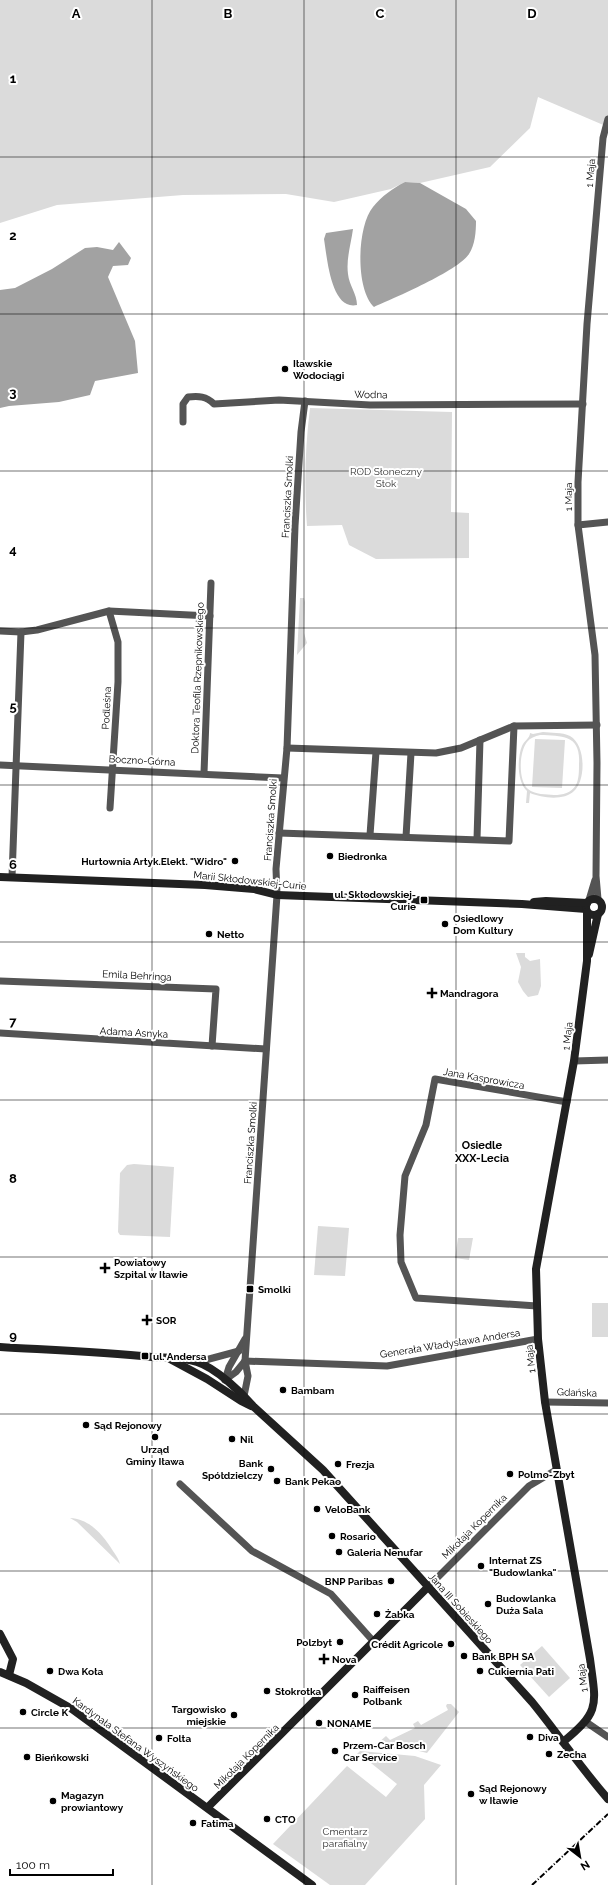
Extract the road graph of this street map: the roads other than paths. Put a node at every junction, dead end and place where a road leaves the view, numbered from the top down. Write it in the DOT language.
graph roads {
  1 [pos="608,119"];
  2 [pos="305,401"];
  3 [pos="583,404"];
  4 [pos="183,422"];
  5 [pos="608,522"];
  6 [pos="578,525"];
  7 [pos="211,583"];
  8 [pos="109,611"];
  9 [pos="210,616"];
  10 [pos="0,631"];
  11 [pos="21,632"];
  12 [pos="597,725"];
  13 [pos="514,726"];
  14 [pos="480,740"];
  15 [pos="287,748"];
  16 [pos="376,752"];
  17 [pos="411,753"];
  18 [pos="0,765"];
  19 [pos="15,766"];
  20 [pos="114,769"];
  21 [pos="204,773"];
  22 [pos="283,778"];
  23 [pos="110,808"];
  24 [pos="279,833"];
  25 [pos="370,835"];
  26 [pos="406,837"];
  27 [pos="476,839"];
  28 [pos="596,876"];
  29 [pos="0,877"];
  30 [pos="12,877"];
  31 [pos="276,895"];
  32 [pos="587,906"];
  33 [pos="603,908"];
  34 [pos="587,961"];
  35 [pos="0,981"];
  36 [pos="0,1033"];
  37 [pos="212,1046"];
  38 [pos="266,1049"];
  39 [pos="608,1060"];
  40 [pos="574,1061"];
  41 [pos="567,1102"];
  42 [pos="537,1306"];
  43 [pos="247,1336"];
  44 [pos="538,1339"];
  45 [pos="0,1347"];
  46 [pos="239,1351"];
  47 [pos="170,1359"];
  48 [pos="245,1361"];
  49 [pos="198,1362"];
  50 [pos="222,1383"];
  51 [pos="244,1396"];
  52 [pos="545,1402"];
  53 [pos="608,1403"];
  54 [pos="254,1407"];
  55 [pos="556,1470"];
  56 [pos="180,1484"];
  57 [pos="428,1587"];
  58 [pos="0,1634"];
  59 [pos="374,1642"];
  60 [pos="0,1672"];
  61 [pos="9,1675"];
  62 [pos="586,1722"];
  63 [pos="608,1737"];
  64 [pos="563,1742"];
  65 [pos="608,1799"];
  66 [pos="208,1807"];
  67 [pos="312,1885"];
  1 -- 3 [label="street, 1 Maja"];
  2 -- 3 [label="street, Wodna"];
  2 -- 4 [label="street, Wodna"];
  2 -- 15 [label="street, Franciszka Smolki"];
  3 -- 6 [label="street, 1 Maja"];
  5 -- 6 [label="street"];
  6 -- 12 [label="street, 1 Maja"];
  7 -- 9 [label="street, Doktora Teofila Rzepnikowskiego"];
  8 -- 9 [label="street"];
  8 -- 11 [label="street"];
  8 -- 20 [label="street, Podleśna"];
  9 -- 21 [label="street, Doktora Teofila Rzepnikowskiego"];
  10 -- 11 [label="street"];
  11 -- 19 [label="street"];
  12 -- 13 [label="street"];
  12 -- 28 [label="street, 1 Maja"];
  13 -- 14 [label="street"];
  13 -- 27 [label="street"];
  14 -- 17 [label="street"];
  14 -- 27 [label="street"];
  15 -- 16 [label="street"];
  15 -- 22 [label="street, Franciszka Smolki"];
  16 -- 17 [label="street"];
  16 -- 25 [label="street"];
  17 -- 26 [label="street"];
  18 -- 19 [label="street, Boczno-Górna"];
  19 -- 20 [label="street, Boczno-Górna"];
  19 -- 30 [label="street"];
  20 -- 21 [label="street, Boczno-Górna"];
  20 -- 23 [label="street, Podleśna"];
  21 -- 22 [label="street, Boczno-Górna"];
  22 -- 24 [label="street, Franciszka Smolki"];
  24 -- 25 [label="street"];
  24 -- 31 [label="street, Franciszka Smolki"];
  25 -- 26 [label="street"];
  26 -- 27 [label="street"];
  28 -- 32 [label="street, 1 Maja"];
  28 -- 33 [label="street, 1 Maja"];
  29 -- 30 [label="street, Marii Skłodowskiej-Curie"];
  30 -- 31 [label="street, Marii Skłodowskiej-Curie"];
  31 -- 32 [label="street, Marii Skłodowskiej-Curie"];
  31 -- 38 [label="street, Franciszka Smolki"];
  32 -- 33 [label="street"];
  32 -- 33 [label="street"];
  32 -- 34 [label="street, 1 Maja"];
  33 -- 34 [label="street, 1 Maja"];
  34 -- 40 [label="street, 1 Maja"];
  35 -- 37 [label="street, Emila Behringa"];
  36 -- 37 [label="street, Adama Asnyka"];
  37 -- 38 [label="street, Adama Asnyka"];
  38 -- 43 [label="street, Franciszka Smolki"];
  39 -- 40 [label="street"];
  40 -- 41 [label="street, 1 Maja"];
  41 -- 42 [label="street, 1 Maja"];
  41 -- 42 [label="street, Jana Kasprowicza"];
  42 -- 44 [label="street, 1 Maja"];
  43 -- 46 [label="street, Franciszka Smolki"];
  43 -- 48 [label="street, Franciszka Smolki"];
  44 -- 48 [label="street, Generała Władysława Andersa"];
  44 -- 52 [label="street, 1 Maja"];
  45 -- 47 [label="street"];
  46 -- 49 [label="street"];
  46 -- 50 [label="street, Franciszka Smolki"];
  47 -- 49 [label="street"];
  47 -- 50 [label="street"];
  48 -- 50 [label="street"];
  48 -- 51 [label="street, Franciszka Smolki"];
  49 -- 50 [label="street"];
  50 -- 51 [label="street, Jana III Sobieskiego"];
  50 -- 54 [label="street, Jana III Sobieskiego"];
  51 -- 54 [label="street, Jana III Sobieskiego"];
  52 -- 53 [label="street, Gdańska"];
  52 -- 55 [label="street, 1 Maja"];
  54 -- 57 [label="street, Jana III Sobieskiego"];
  55 -- 57 [label="street, Mikołaja Kopernika"];
  55 -- 62 [label="street, 1 Maja"];
  56 -- 59 [label="street"];
  57 -- 59 [label="street, Mikołaja Kopernika"];
  57 -- 64 [label="street, Jana III Sobieskiego"];
  58 -- 61 [label="street"];
  59 -- 66 [label="street, Mikołaja Kopernika"];
  60 -- 61 [label="street, Kardynała Stefana Wyszyńskiego"];
  61 -- 66 [label="street, Kardynała Stefana Wyszyńskiego"];
  62 -- 63 [label="street"];
  62 -- 64 [label="street, 1 Maja"];
  64 -- 65 [label="street, Jana III Sobieskiego"];
  66 -- 67 [label="street, Kardynała Stefana Wyszyńskiego"];
}
